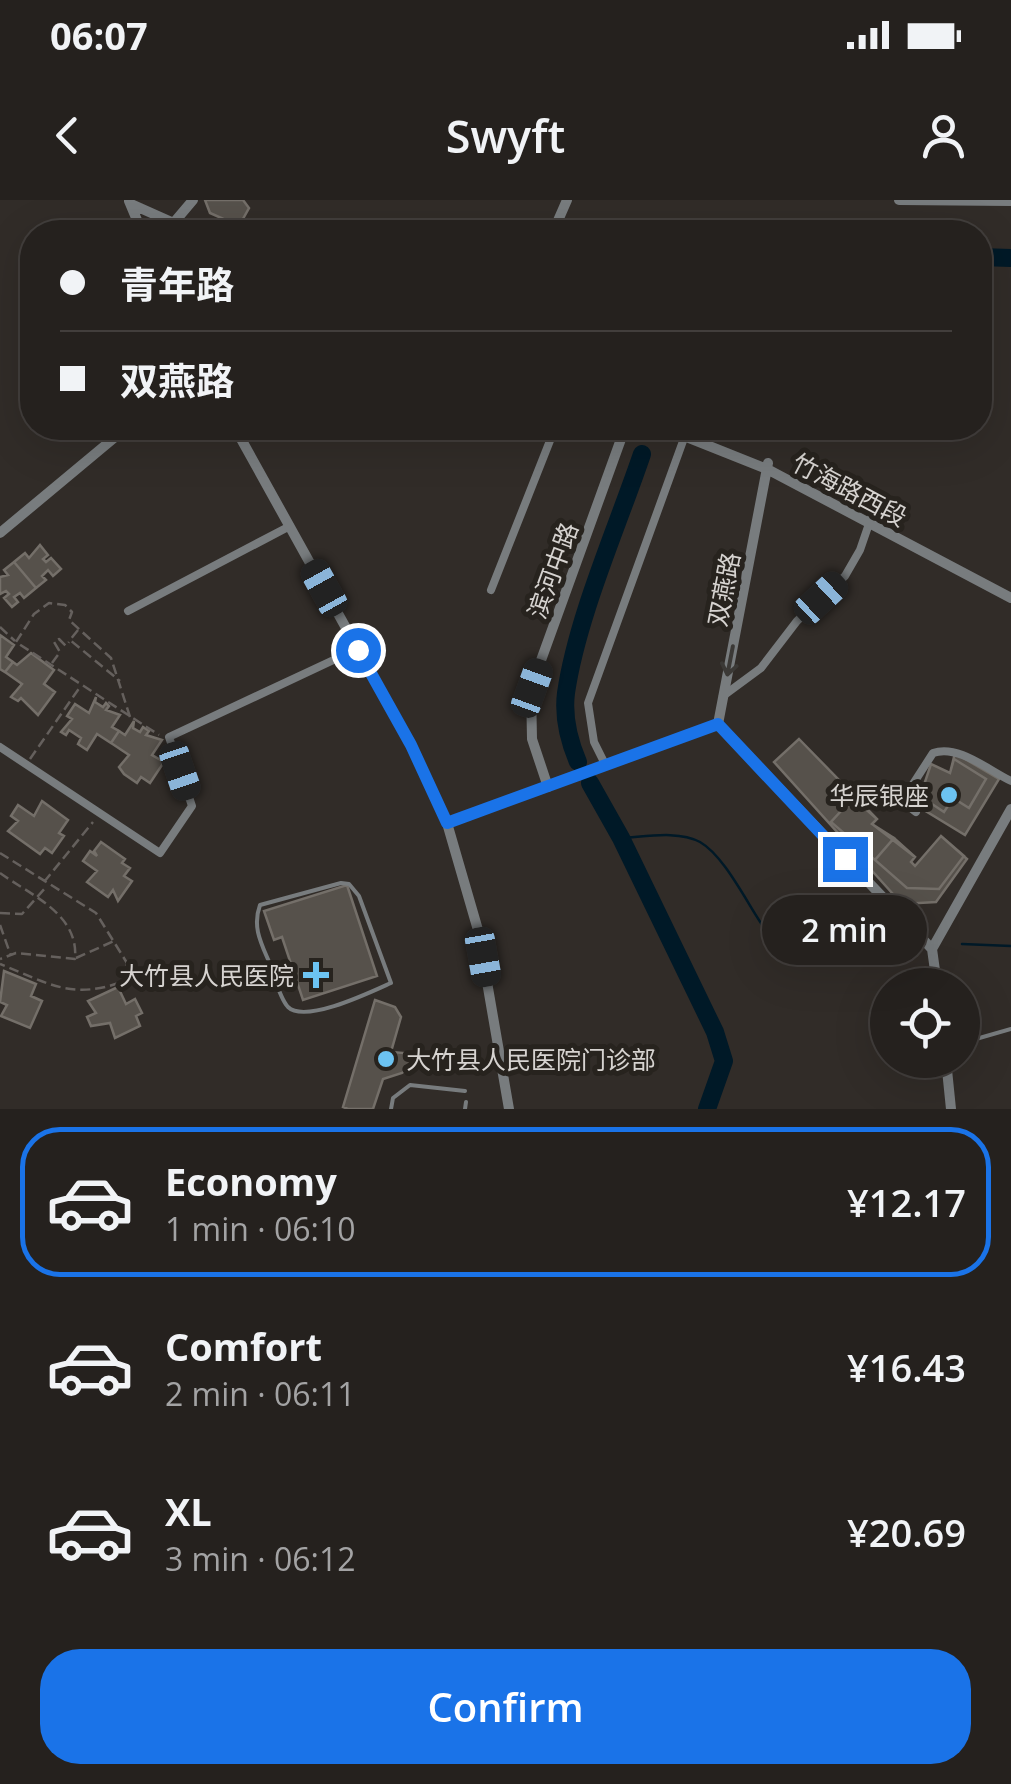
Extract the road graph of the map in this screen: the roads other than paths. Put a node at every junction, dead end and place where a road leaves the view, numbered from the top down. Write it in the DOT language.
graph roads {
  1 [pos="899,200"];
  2 [pos="1011,202"];
  3 [pos="131,205"];
  4 [pos="159,220"];
  5 [pos="112,440"];
  6 [pos="242,440"];
  7 [pos="550,440"];
  8 [pos="621,440"];
  9 [pos="681,440"];
  10 [pos="706,440"];
  11 [pos="768,465"];
  12 [pos="870,518"];
  13 [pos="290,526"];
  14 [pos="0,533"];
  15 [pos="490,590"];
  16 [pos="1011,595"];
  17 [pos="128,611"];
  18 [pos="358,650"];
  19 [pos="723,696"];
  20 [pos="718,724"];
  21 [pos="0,747"];
  22 [pos="606,766"];
  23 [pos="1011,780"];
  24 [pos="548,786"];
  25 [pos="1011,809"];
  26 [pos="916,812"];
  27 [pos="447,823"];
  28 [pos="932,949"];
  29 [pos="935,968"];
  30 [pos="392,983"];
  31 [pos="1011,1029"];
  32 [pos="980,1038"];
  33 [pos="948,1078"];
  34 [pos="465,1091"];
  35 [pos="391,1109"];
  36 [pos="509,1109"];
  37 [pos="951,1109"];
  1 -- 2 [label="street"];
  3 -- 4 [label="street"];
  5 -- 14 [label="street"];
  6 -- 13 [label="street"];
  7 -- 15 [label="street"];
  8 -- 24 [label="street, 滨河中路"];
  9 -- 22 [label="street"];
  10 -- 11 [label="street, 竹海路西段"];
  11 -- 12 [label="street, 竹海路西段"];
  11 -- 19 [label="street, 双燕路, one-way"];
  12 -- 16 [label="street, 竹海路西段"];
  12 -- 19 [label="street"];
  13 -- 17 [label="street"];
  13 -- 18 [label="street"];
  18 -- 21 [label="street"];
  18 -- 27 [label="street"];
  19 -- 20 [label="street, 双燕路"];
  20 -- 22 [label="street"];
  20 -- 28 [label="street"];
  22 -- 24 [label="street"];
  23 -- 26 [label="street"];
  24 -- 27 [label="street"];
  25 -- 28 [label="street"];
  27 -- 36 [label="street"];
  28 -- 29 [label="street"];
  30 -- 30 [label="lane"];
  31 -- 32 [label="lane"];
  33 -- 37 [label="street"];
  34 -- 35 [label="lane"];
}
